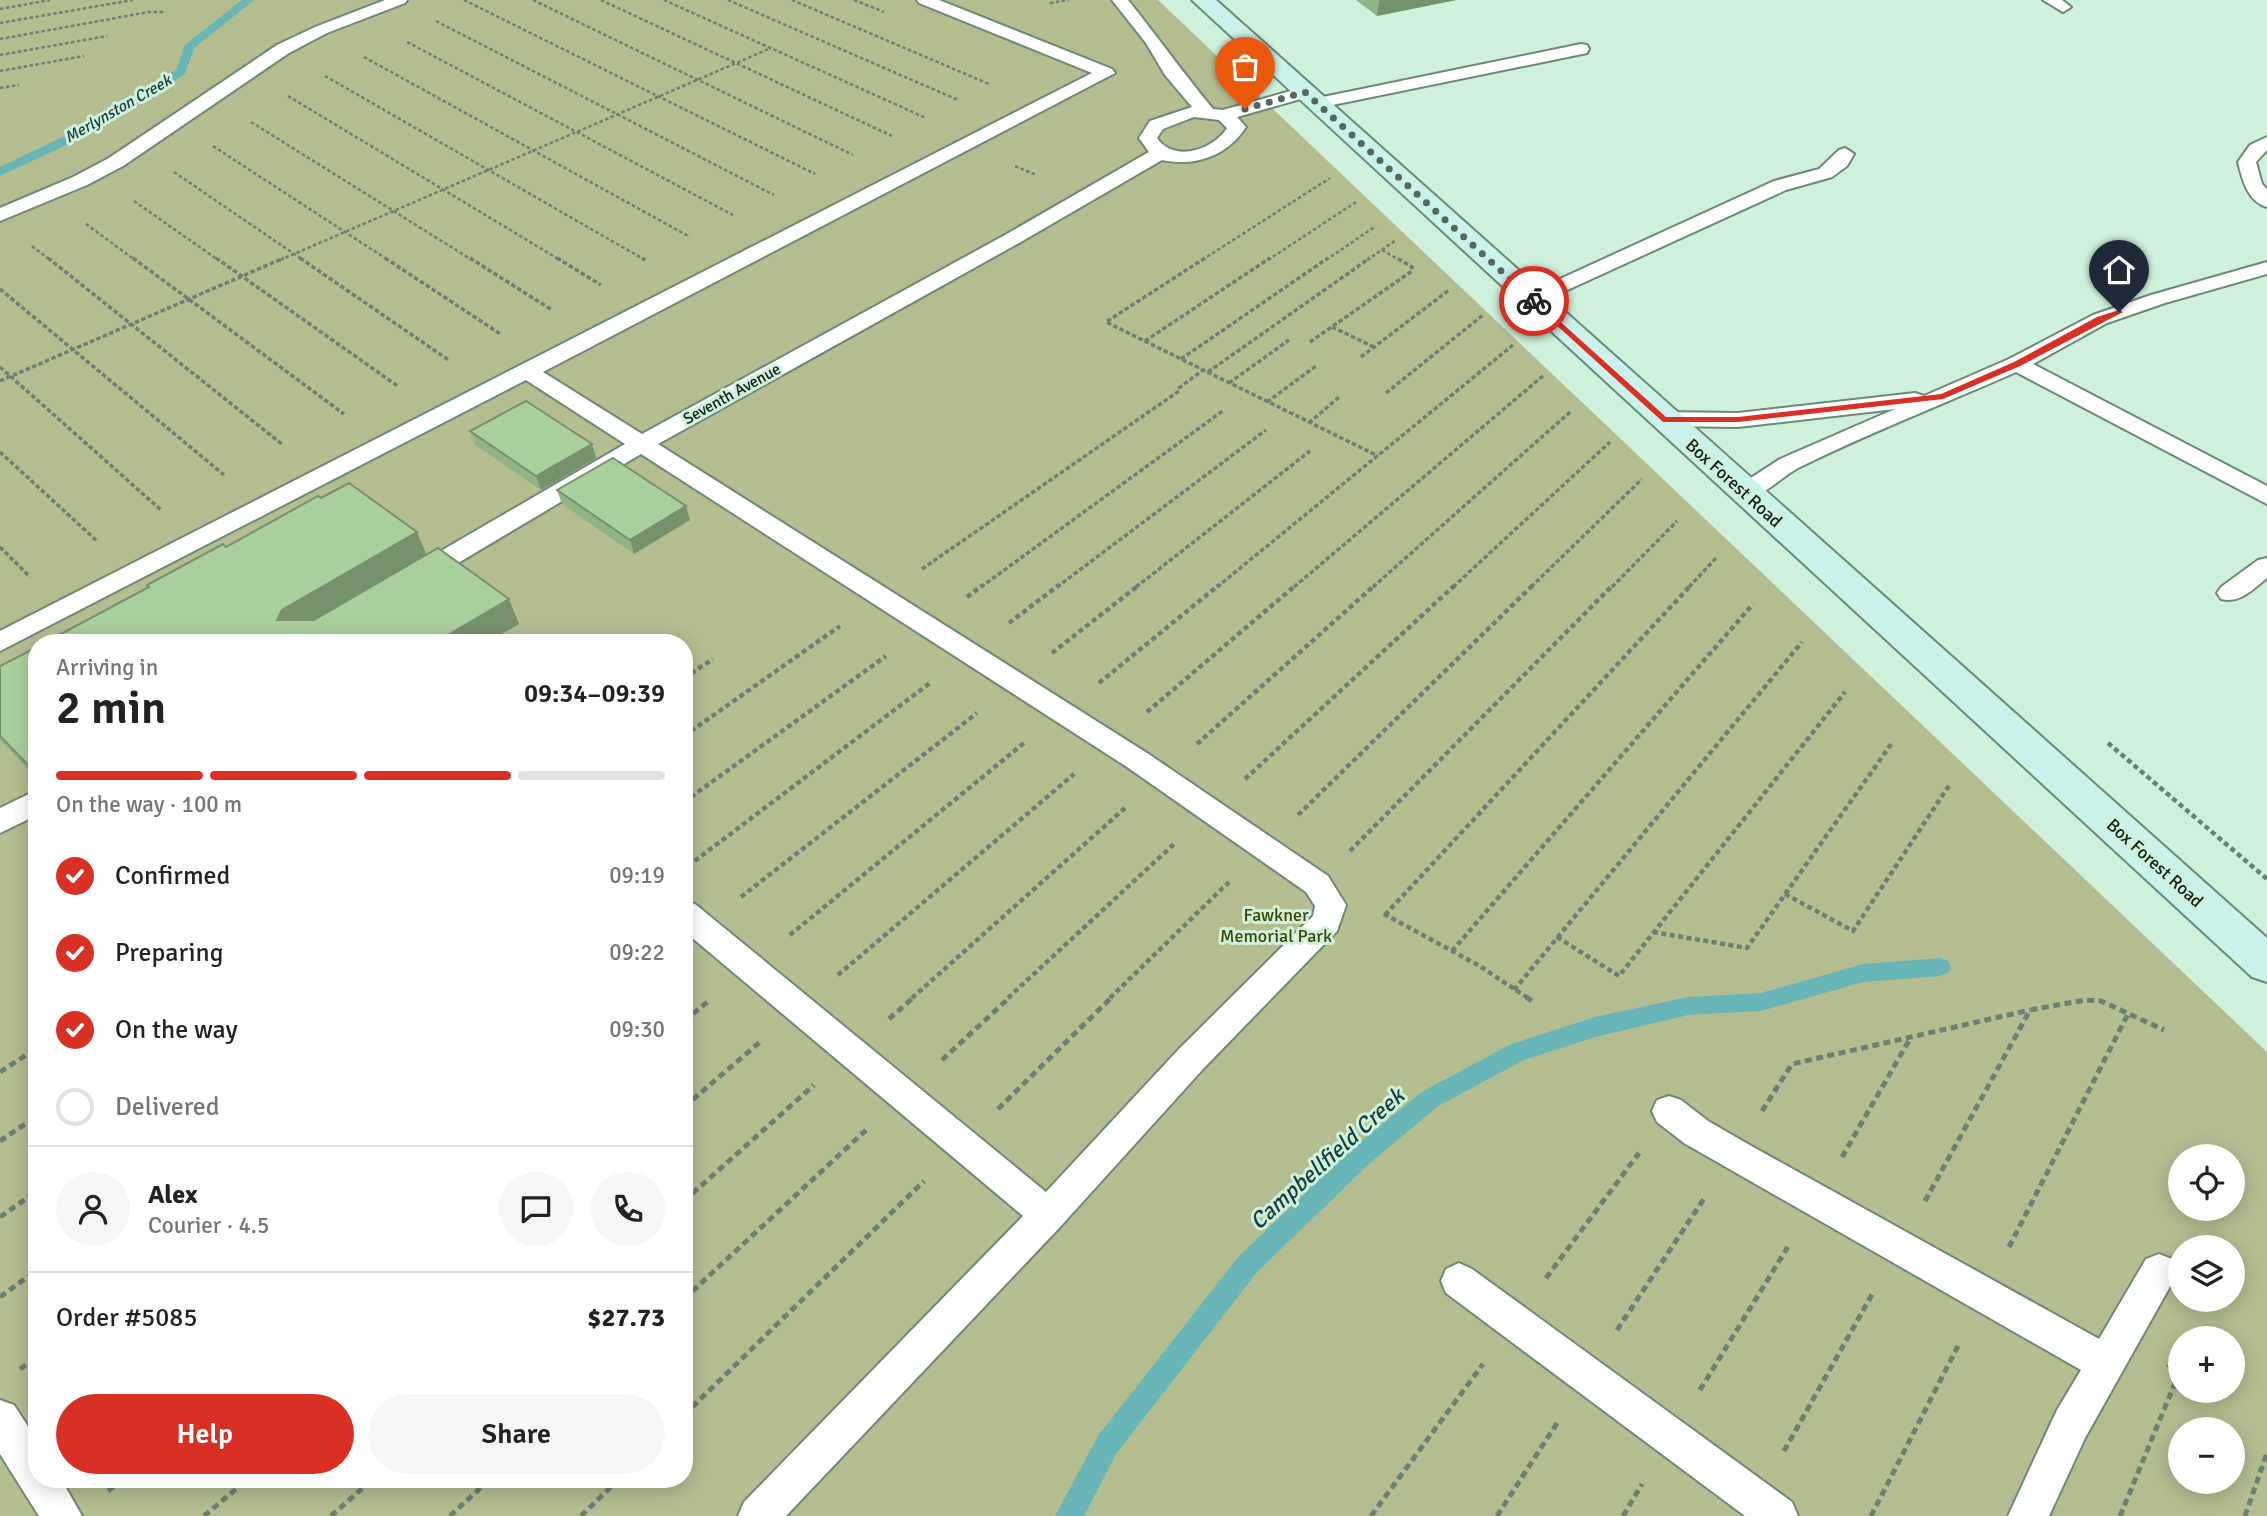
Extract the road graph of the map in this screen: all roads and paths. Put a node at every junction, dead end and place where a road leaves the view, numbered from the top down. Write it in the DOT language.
graph roads {
  1 [pos="50,0"];
  2 [pos="133,0"];
  3 [pos="398,0"];
  4 [pos="464,0"];
  5 [pos="533,0"];
  6 [pos="601,0"];
  7 [pos="664,0"];
  8 [pos="728,0"];
  9 [pos="792,0"];
  10 [pos="925,0"];
  11 [pos="1120,0"];
  12 [pos="1203,0"];
  13 [pos="0,9"];
  14 [pos="165,12"];
  15 [pos="358,15"];
  16 [pos="0,23"];
  17 [pos="317,32"];
  18 [pos="107,36"];
  19 [pos="0,39"];
  20 [pos="771,48"];
  21 [pos="1581,49"];
  22 [pos="281,50"];
  23 [pos="0,55"];
  24 [pos="84,55"];
  25 [pos="736,63"];
  26 [pos="0,71"];
  27 [pos="250,73"];
  28 [pos="698,79"];
  29 [pos="19,85"];
  30 [pos="0,88"];
  31 [pos="658,96"];
  32 [pos="213,98"];
  33 [pos="1311,98"];
  34 [pos="1041,106"];
  35 [pos="1215,113"];
  36 [pos="617,114"];
  37 [pos="1010,122"];
  38 [pos="177,123"];
  39 [pos="576,132"];
  40 [pos="971,142"];
  41 [pos="2267,142"];
  42 [pos="138,148"];
  43 [pos="533,151"];
  44 [pos="1162,152"];
  45 [pos="940,158"];
  46 [pos="489,170"];
  47 [pos="1321,170"];
  48 [pos="95,174"];
  49 [pos="901,178"];
  50 [pos="1330,178"];
  51 [pos="1781,185"];
  52 [pos="1339,186"];
  53 [pos="443,190"];
  54 [pos="1348,194"];
  55 [pos="47,195"];
  56 [pos="1084,196"];
  57 [pos="863,198"];
  58 [pos="2267,201"];
  59 [pos="393,211"];
  60 [pos="0,215"];
  61 [pos="821,219"];
  62 [pos="1376,226"];
  63 [pos="345,232"];
  64 [pos="22,238"];
  65 [pos="780,240"];
  66 [pos="1396,240"];
  67 [pos="1382,250"];
  68 [pos="294,254"];
  69 [pos="737,263"];
  70 [pos="2267,268"];
  71 [pos="241,277"];
  72 [pos="691,286"];
  73 [pos="0,289"];
  74 [pos="1449,290"];
  75 [pos="189,299"];
  76 [pos="1532,299"];
  77 [pos="643,311"];
  78 [pos="1483,315"];
  79 [pos="131,324"];
  80 [pos="1332,327"];
  81 [pos="594,336"];
  82 [pos="1289,340"];
  83 [pos="1145,341"];
  84 [pos="1310,342"];
  85 [pos="1513,345"];
  86 [pos="1374,347"];
  87 [pos="73,349"];
  88 [pos="1361,357"];
  89 [pos="1181,359"];
  90 [pos="2017,364"];
  91 [pos="535,366"];
  92 [pos="1316,366"];
  93 [pos="0,367"];
  94 [pos="1205,371"];
  95 [pos="11,376"];
  96 [pos="0,381"];
  97 [pos="1229,383"];
  98 [pos="491,389"];
  99 [pos="1386,393"];
  100 [pos="1339,397"];
  101 [pos="1943,397"];
  102 [pos="1267,402"];
  103 [pos="439,416"];
  104 [pos="1663,419"];
  105 [pos="1309,423"];
  106 [pos="1266,430"];
  107 [pos="1610,442"];
  108 [pos="384,444"];
  109 [pos="640,445"];
  110 [pos="0,452"];
  111 [pos="1378,456"];
  112 [pos="322,476"];
  113 [pos="1642,479"];
  114 [pos="1745,492"];
  115 [pos="2267,496"];
  116 [pos="262,507"];
  117 [pos="1677,521"];
  118 [pos="196,541"];
  119 [pos="1717,557"];
  120 [pos="2267,566"];
  121 [pos="132,574"];
  122 [pos="401,586"];
  123 [pos="2230,593"];
  124 [pos="881,597"];
  125 [pos="1754,604"];
  126 [pos="0,642"];
  127 [pos="1802,642"];
  128 [pos="969,654"];
  129 [pos="713,659"];
  130 [pos="693,672"];
  131 [pos="1845,692"];
  132 [pos="1062,712"];
  133 [pos="693,730"];
  134 [pos="1892,743"];
  135 [pos="1950,784"];
  136 [pos="28,806"];
  137 [pos="1210,811"];
  138 [pos="0,822"];
  139 [pos="1263,849"];
  140 [pos="693,862"];
  141 [pos="1322,891"];
  142 [pos="1785,894"];
  143 [pos="1385,915"];
  144 [pos="693,920"];
  145 [pos="1653,932"];
  146 [pos="1558,937"];
  147 [pos="1452,951"];
  148 [pos="2267,964"];
  149 [pos="750,968"];
  150 [pos="1514,990"];
  151 [pos="1532,1001"];
  152 [pos="693,1014"];
  153 [pos="1912,1037"];
  154 [pos="28,1054"];
  155 [pos="0,1072"];
  156 [pos="904,1095"];
  157 [pos="1669,1111"];
  158 [pos="28,1122"];
  159 [pos="0,1141"];
  160 [pos="962,1144"];
  161 [pos="28,1197"];
  162 [pos="1816,1201"];
  163 [pos="1048,1215"];
  164 [pos="0,1217"];
  165 [pos="2159,1271"];
  166 [pos="28,1277"];
  167 [pos="1459,1282"];
  168 [pos="693,1291"];
  169 [pos="0,1297"];
  170 [pos="2133,1318"];
  171 [pos="2106,1364"];
  172 [pos="693,1406"];
  173 [pos="0,1419"];
  174 [pos="1671,1437"];
  175 [pos="2267,1453"];
  176 [pos="28,1462"];
  177 [pos="45,1488"];
  178 [pos="237,1488"];
  179 [pos="363,1488"];
  180 [pos="480,1488"];
  181 [pos="610,1488"];
  182 [pos="62,1516"];
  183 [pos="204,1516"];
  184 [pos="331,1516"];
  185 [pos="450,1516"];
  186 [pos="581,1516"];
  187 [pos="758,1516"];
  188 [pos="1623,1516"];
  189 [pos="1778,1516"];
  190 [pos="2028,1516"];
  191 [pos="2120,1516"];
  192 [pos="2245,1516"];
  1 -- 13 [label="path"];
  2 -- 16 [label="path"];
  3 -- 15 [label="lane"];
  3 -- 36 [label="path"];
  4 -- 31 [label="path"];
  5 -- 28 [label="path"];
  6 -- 25 [label="path"];
  7 -- 20 [label="path"];
  8 -- 37 [label="path"];
  9 -- 34 [label="path"];
  10 -- 34 [label="lane"];
  11 -- 35 [label="lane"];
  12 -- 33 [label="street, Box Forest Road"];
  14 -- 19 [label="path"];
  15 -- 17 [label="lane"];
  15 -- 39 [label="path"];
  17 -- 22 [label="lane"];
  17 -- 43 [label="path"];
  18 -- 23 [label="path"];
  20 -- 25 [label="path"];
  20 -- 40 [label="path"];
  21 -- 33 [label="lane"];
  22 -- 27 [label="lane"];
  22 -- 46 [label="path"];
  24 -- 26 [label="path"];
  25 -- 28 [label="path"];
  25 -- 45 [label="path"];
  27 -- 32 [label="lane"];
  27 -- 53 [label="path"];
  28 -- 31 [label="path"];
  28 -- 49 [label="path"];
  29 -- 30 [label="path"];
  31 -- 36 [label="path"];
  31 -- 57 [label="path"];
  32 -- 38 [label="lane"];
  32 -- 59 [label="path"];
  33 -- 35 [label="lane"];
  33 -- 76 [label="street, Box Forest Road"];
  34 -- 37 [label="lane"];
  35 -- 44 [label="lane"];
  35 -- 44 [label="lane"];
  36 -- 39 [label="path"];
  36 -- 61 [label="path"];
  37 -- 40 [label="lane"];
  38 -- 42 [label="lane"];
  38 -- 63 [label="path"];
  39 -- 43 [label="path"];
  39 -- 65 [label="path"];
  40 -- 45 [label="lane"];
  40 -- 56 [label="path"];
  41 -- 58 [label="lane"];
  42 -- 48 [label="lane"];
  42 -- 68 [label="path"];
  43 -- 46 [label="path"];
  43 -- 69 [label="path"];
  44 -- 56 [label="lane, Seventh Avenue"];
  45 -- 49 [label="lane"];
  46 -- 53 [label="path"];
  46 -- 72 [label="path"];
  47 -- 50 [label="path"];
  48 -- 55 [label="lane"];
  48 -- 71 [label="path"];
  49 -- 57 [label="lane"];
  50 -- 52 [label="path"];
  50 -- 83 [label="path"];
  51 -- 76 [label="lane"];
  53 -- 59 [label="path"];
  53 -- 77 [label="path"];
  54 -- 83 [label="path"];
  55 -- 60 [label="lane"];
  55 -- 75 [label="path"];
  56 -- 109 [label="lane, Seventh Avenue"];
  57 -- 61 [label="lane"];
  59 -- 63 [label="path"];
  59 -- 81 [label="path"];
  61 -- 65 [label="lane"];
  62 -- 89 [label="path"];
  63 -- 68 [label="path"];
  63 -- 91 [label="path"];
  64 -- 79 [label="path"];
  65 -- 69 [label="lane"];
  66 -- 67 [label="path"];
  67 -- 80 [label="path"];
  67 -- 94 [label="path"];
  68 -- 71 [label="path"];
  68 -- 98 [label="path"];
  69 -- 72 [label="lane"];
  70 -- 90 [label="lane"];
  71 -- 75 [label="path"];
  71 -- 103 [label="path"];
  72 -- 77 [label="lane"];
  73 -- 87 [label="path"];
  74 -- 86 [label="path"];
  75 -- 79 [label="path"];
  75 -- 108 [label="path"];
  76 -- 104 [label="street, Box Forest Road"];
  77 -- 81 [label="lane"];
  78 -- 99 [label="path"];
  79 -- 87 [label="path"];
  79 -- 112 [label="path"];
  80 -- 84 [label="path"];
  80 -- 86 [label="path"];
  81 -- 91 [label="lane"];
  82 -- 97 [label="path"];
  83 -- 89 [label="path"];
  85 -- 111 [label="path"];
  86 -- 88 [label="path"];
  87 -- 95 [label="path"];
  87 -- 116 [label="path"];
  89 -- 94 [label="path"];
  90 -- 101 [label="lane"];
  90 -- 115 [label="lane"];
  91 -- 98 [label="lane"];
  91 -- 109 [label="lane"];
  92 -- 102 [label="path"];
  93 -- 95 [label="path"];
  94 -- 97 [label="path"];
  94 -- 124 [label="path"];
  95 -- 96 [label="path"];
  95 -- 118 [label="path"];
  97 -- 102 [label="path"];
  98 -- 103 [label="lane"];
  100 -- 105 [label="path"];
  101 -- 104 [label="lane"];
  101 -- 114 [label="lane"];
  102 -- 105 [label="path"];
  103 -- 108 [label="lane"];
  104 -- 114 [label="street, Box Forest Road"];
  105 -- 111 [label="path"];
  106 -- 128 [label="path"];
  107 -- 137 [label="path"];
  108 -- 112 [label="lane"];
  109 -- 122 [label="lane, Seventh Avenue"];
  109 -- 124 [label="lane"];
  110 -- 121 [label="path"];
  111 -- 132 [label="path"];
  112 -- 116 [label="lane"];
  113 -- 139 [label="path"];
  114 -- 148 [label="street, Box Forest Road"];
  116 -- 118 [label="lane"];
  117 -- 141 [label="path"];
  118 -- 121 [label="lane"];
  119 -- 143 [label="path"];
  120 -- 123 [label="lane"];
  121 -- 126 [label="lane"];
  124 -- 128 [label="lane"];
  124 -- 133 [label="path"];
  125 -- 147 [label="path"];
  127 -- 146 [label="path"];
  128 -- 132 [label="lane"];
  128 -- 140 [label="path"];
  129 -- 130 [label="path"];
  131 -- 145 [label="path"];
  132 -- 137 [label="lane"];
  132 -- 149 [label="path"];
  134 -- 142 [label="path"];
  135 -- 142 [label="path"];
  136 -- 138 [label="lane"];
  137 -- 139 [label="lane"];
  137 -- 156 [label="path"];
  139 -- 141 [label="lane"];
  139 -- 160 [label="path"];
  141 -- 143 [label="path"];
  141 -- 163 [label="lane"];
  142 -- 145 [label="path"];
  143 -- 147 [label="path"];
  144 -- 149 [label="lane"];
  145 -- 146 [label="path"];
  146 -- 150 [label="path"];
  147 -- 150 [label="path"];
  149 -- 152 [label="path"];
  149 -- 156 [label="lane"];
  150 -- 151 [label="path"];
  153 -- 162 [label="path"];
  154 -- 155 [label="path"];
  156 -- 160 [label="lane"];
  156 -- 168 [label="path"];
  157 -- 162 [label="lane"];
  158 -- 159 [label="path"];
  160 -- 163 [label="lane"];
  160 -- 172 [label="path"];
  161 -- 164 [label="path"];
  162 -- 171 [label="lane"];
  162 -- 174 [label="path"];
  163 -- 187 [label="lane"];
  165 -- 170 [label="lane"];
  166 -- 169 [label="path"];
  167 -- 174 [label="lane"];
  170 -- 171 [label="lane"];
  170 -- 191 [label="path"];
  171 -- 190 [label="lane"];
  173 -- 176 [label="lane"];
  174 -- 188 [label="path"];
  174 -- 189 [label="lane"];
  175 -- 192 [label="path"];
  177 -- 182 [label="lane"];
  178 -- 183 [label="path"];
  179 -- 184 [label="path"];
  180 -- 185 [label="path"];
  181 -- 186 [label="path"];
}
